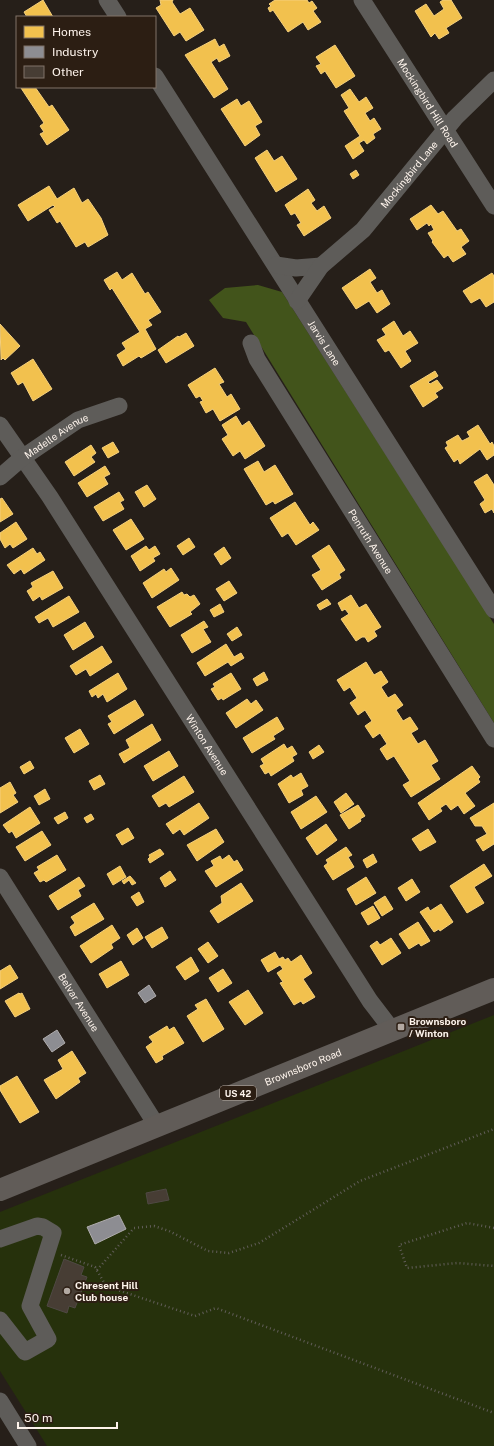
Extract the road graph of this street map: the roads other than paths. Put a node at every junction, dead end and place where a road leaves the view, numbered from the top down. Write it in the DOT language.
graph roads {
  1 [pos="107,0"];
  2 [pos="362,0"];
  3 [pos="117,16"];
  4 [pos="156,78"];
  5 [pos="494,80"];
  6 [pos="446,130"];
  7 [pos="494,206"];
  8 [pos="276,265"];
  9 [pos="322,266"];
  10 [pos="297,302"];
  11 [pos="251,343"];
  12 [pos="120,406"];
  13 [pos="0,425"];
  14 [pos="22,458"];
  15 [pos="0,476"];
  16 [pos="494,610"];
  17 [pos="494,739"];
  18 [pos="0,877"];
  19 [pos="494,989"];
  20 [pos="393,1031"];
  21 [pos="158,1126"];
  22 [pos="0,1190"];
  23 [pos="0,1239"];
  24 [pos="0,1320"];
  25 [pos="0,1402"];
  26 [pos="28,1446"];
  1 -- 3 [label="street"];
  2 -- 6 [label="street, Mockingbird Hill Road"];
  4 -- 8 [label="street, Jarvis Lane"];
  5 -- 6 [label="street, Mockingbird Lane"];
  6 -- 7 [label="street, Mockingbird Hill Road"];
  6 -- 9 [label="street, Mockingbird Lane"];
  8 -- 9 [label="street"];
  8 -- 10 [label="street, Jarvis Lane"];
  9 -- 10 [label="street, Mockingbird Lane"];
  10 -- 16 [label="street, Jarvis Lane"];
  11 -- 17 [label="street, Penruth Avenue"];
  12 -- 14 [label="street, Madelle Avenue"];
  13 -- 14 [label="street, Winton Avenue"];
  14 -- 15 [label="street, Madelle Avenue"];
  14 -- 20 [label="street, Winton Avenue"];
  18 -- 21 [label="street, Belvar Avenue"];
  19 -- 20 [label="main road, Brownsboro Road / US 42"];
  20 -- 21 [label="main road, Brownsboro Road / US 42"];
  21 -- 22 [label="main road, Brownsboro Road / US 42"];
  23 -- 24 [label="street"];
  25 -- 26 [label="street"];
}
